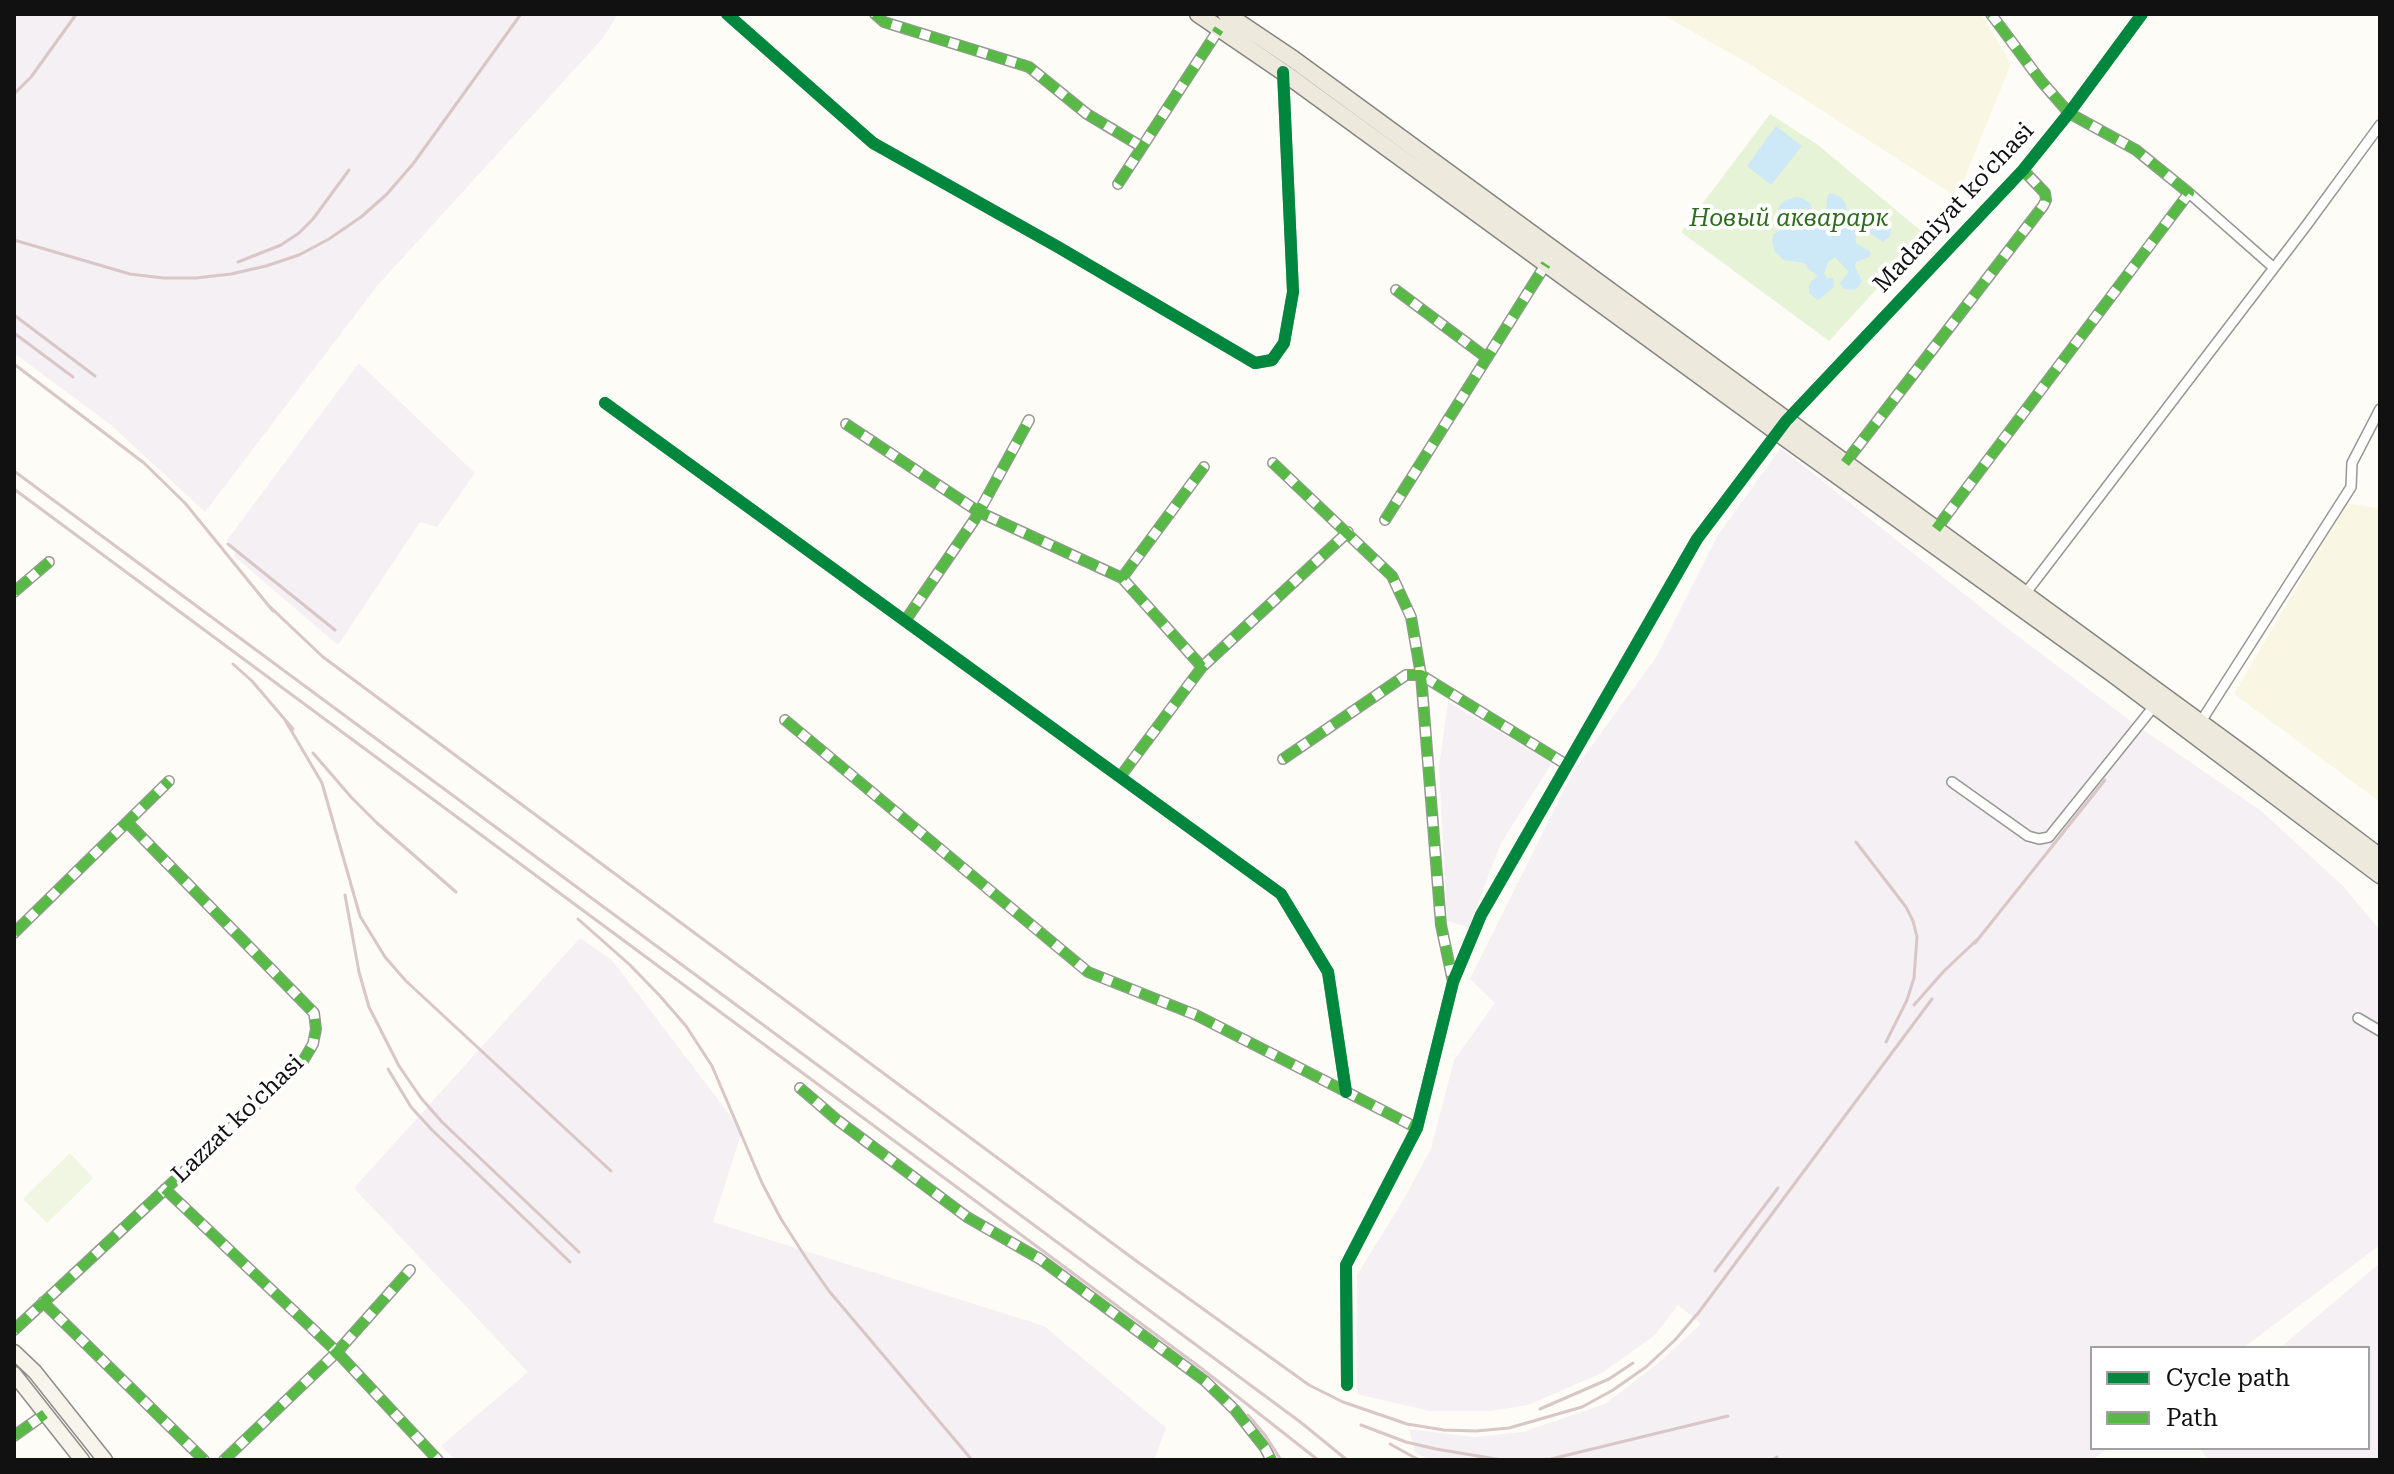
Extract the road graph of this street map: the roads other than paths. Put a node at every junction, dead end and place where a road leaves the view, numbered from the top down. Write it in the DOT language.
graph roads {
  1 [pos="727,14"];
  2 [pos="875,14"];
  3 [pos="1198,14"];
  4 [pos="1991,14"];
  5 [pos="2142,14"];
  6 [pos="1224,20"];
  7 [pos="1283,72"];
  8 [pos="2069,113"];
  9 [pos="2380,125"];
  10 [pos="1142,147"];
  11 [pos="2023,170"];
  12 [pos="1118,184"];
  13 [pos="2189,193"];
  14 [pos="1546,264"];
  15 [pos="2274,268"];
  16 [pos="1396,290"];
  17 [pos="1487,358"];
  18 [pos="605,403"];
  19 [pos="2380,409"];
  20 [pos="1029,420"];
  21 [pos="846,424"];
  22 [pos="1782,427"];
  23 [pos="1273,463"];
  24 [pos="1845,463"];
  25 [pos="1204,467"];
  26 [pos="979,512"];
  27 [pos="1385,520"];
  28 [pos="1936,529"];
  29 [pos="1348,532"];
  30 [pos="49,562"];
  31 [pos="1122,578"];
  32 [pos="14,592"];
  33 [pos="2025,594"];
  34 [pos="905,621"];
  35 [pos="1202,667"];
  36 [pos="1421,675"];
  37 [pos="2155,705"];
  38 [pos="785,720"];
  39 [pos="2200,723"];
  40 [pos="1283,759"];
  41 [pos="1567,765"];
  42 [pos="1120,777"];
  43 [pos="169,781"];
  44 [pos="1952,782"];
  45 [pos="127,822"];
  46 [pos="2380,857"];
  47 [pos="2380,875"];
  48 [pos="14,933"];
  49 [pos="1453,982"];
  50 [pos="2358,1018"];
  51 [pos="2380,1031"];
  52 [pos="800,1088"];
  53 [pos="1346,1092"];
  54 [pos="1417,1128"];
  55 [pos="165,1189"];
  56 [pos="410,1270"];
  57 [pos="43,1302"];
  58 [pos="14,1330"];
  59 [pos="14,1352"];
  60 [pos="337,1352"];
  61 [pos="14,1374"];
  62 [pos="1347,1385"];
  63 [pos="45,1414"];
  64 [pos="14,1436"];
  65 [pos="82,1460"];
  66 [pos="105,1460"];
  67 [pos="204,1460"];
  68 [pos="224,1460"];
  69 [pos="438,1460"];
  70 [pos="1271,1460"];
  1 -- 7 [label="street"];
  2 -- 10 [label="street"];
  3 -- 6 [label="main road"];
  4 -- 8 [label="street"];
  5 -- 8 [label="street, Madaniyat ko'chasi"];
  6 -- 7 [label="main road"];
  6 -- 10 [label="street"];
  6 -- 22 [label="main road"];
  7 -- 14 [label="main road"];
  8 -- 11 [label="street, Madaniyat ko'chasi"];
  8 -- 13 [label="street"];
  9 -- 15 [label="street"];
  10 -- 12 [label="street"];
  11 -- 22 [label="street, Madaniyat ko'chasi"];
  11 -- 24 [label="street"];
  13 -- 15 [label="street"];
  13 -- 28 [label="street"];
  14 -- 17 [label="street"];
  14 -- 22 [label="main road"];
  15 -- 33 [label="street"];
  16 -- 17 [label="street"];
  17 -- 27 [label="street"];
  18 -- 34 [label="street"];
  19 -- 39 [label="street"];
  20 -- 26 [label="street"];
  21 -- 26 [label="street"];
  22 -- 24 [label="main road"];
  22 -- 37 [label="main road"];
  22 -- 41 [label="street, Madaniyat ko'chasi"];
  23 -- 29 [label="street"];
  24 -- 28 [label="main road"];
  25 -- 31 [label="street"];
  26 -- 31 [label="street"];
  26 -- 34 [label="street"];
  28 -- 33 [label="main road"];
  29 -- 35 [label="street"];
  29 -- 36 [label="street"];
  30 -- 32 [label="street"];
  31 -- 35 [label="street"];
  33 -- 39 [label="main road"];
  34 -- 42 [label="street"];
  35 -- 42 [label="street"];
  36 -- 40 [label="street"];
  36 -- 41 [label="street"];
  36 -- 49 [label="street"];
  37 -- 44 [label="street"];
  37 -- 47 [label="main road"];
  38 -- 53 [label="street"];
  39 -- 46 [label="main road"];
  41 -- 49 [label="street, Madaniyat ko'chasi"];
  42 -- 53 [label="street"];
  43 -- 45 [label="street"];
  45 -- 48 [label="street"];
  45 -- 55 [label="street, Lazzat ko'chasi"];
  49 -- 54 [label="street, Madaniyat ko'chasi"];
  50 -- 51 [label="street"];
  52 -- 70 [label="street"];
  53 -- 54 [label="street"];
  54 -- 62 [label="street, Madaniyat ko'chasi"];
  55 -- 57 [label="street, Lazzat ko'chasi"];
  55 -- 60 [label="street"];
  56 -- 60 [label="street"];
  57 -- 58 [label="street, Lazzat ko'chasi"];
  57 -- 67 [label="street"];
  59 -- 66 [label="main road"];
  60 -- 68 [label="street"];
  60 -- 69 [label="street"];
  61 -- 63 [label="main road"];
  63 -- 64 [label="street"];
  63 -- 65 [label="main road"];
}
